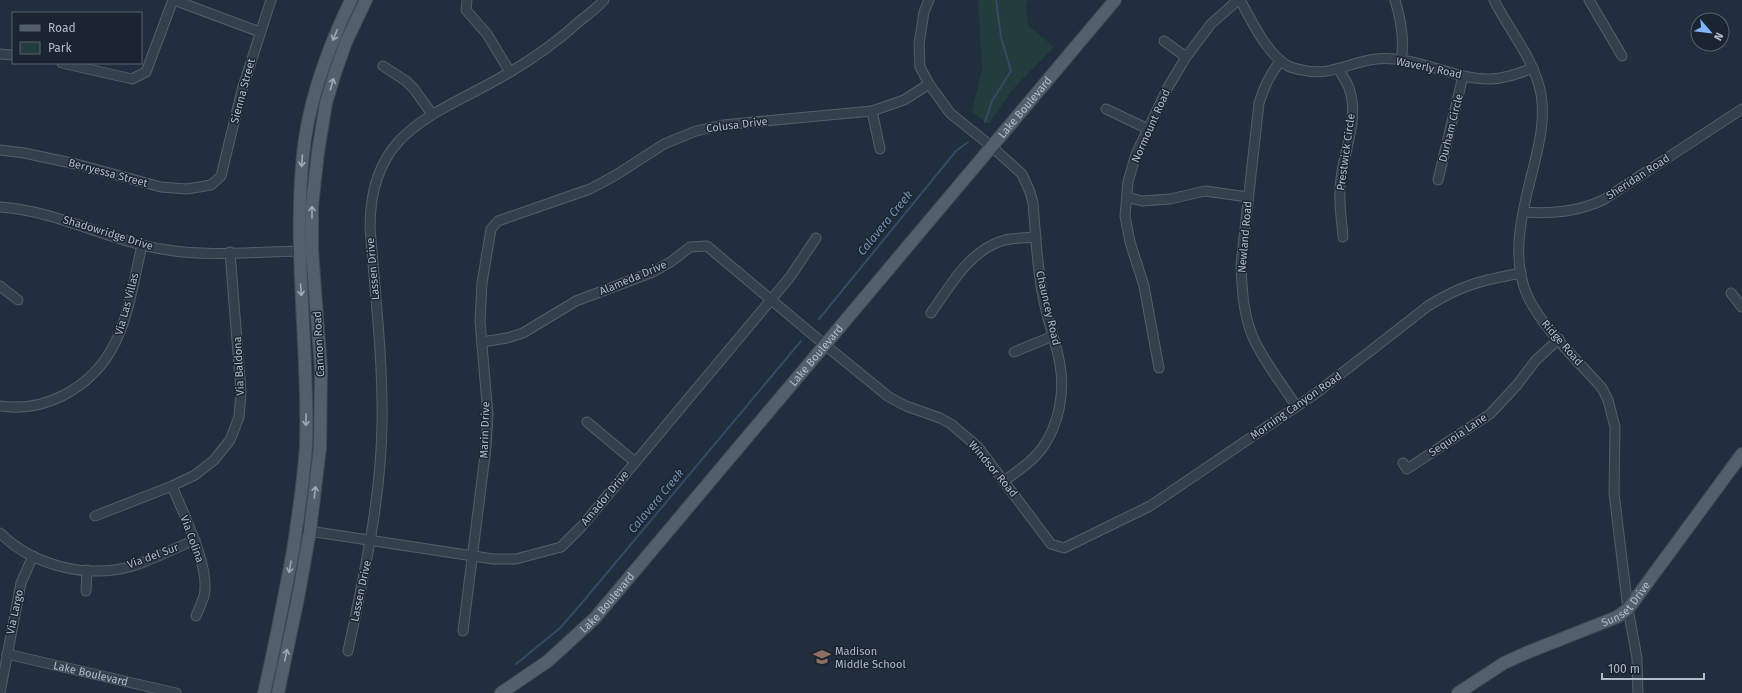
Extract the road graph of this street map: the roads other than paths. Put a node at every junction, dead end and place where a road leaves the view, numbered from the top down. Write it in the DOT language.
graph roads {
  1 [pos="174,0"];
  2 [pos="272,0"];
  3 [pos="351,0"];
  4 [pos="366,0"];
  5 [pos="467,0"];
  6 [pos="604,0"];
  7 [pos="929,0"];
  8 [pos="1115,0"];
  9 [pos="1239,0"];
  10 [pos="1395,0"];
  11 [pos="1494,0"];
  12 [pos="1589,0"];
  13 [pos="260,32"];
  14 [pos="1164,41"];
  15 [pos="0,54"];
  16 [pos="12,55"];
  17 [pos="1622,56"];
  18 [pos="1186,57"];
  19 [pos="1402,60"];
  20 [pos="1281,61"];
  21 [pos="66,64"];
  22 [pos="383,66"];
  23 [pos="1533,68"];
  24 [pos="1339,69"];
  25 [pos="510,72"];
  26 [pos="1463,76"];
  27 [pos="928,84"];
  28 [pos="1106,109"];
  29 [pos="1742,109"];
  30 [pos="872,111"];
  31 [pos="432,114"];
  32 [pos="1148,129"];
  33 [pos="991,146"];
  34 [pos="880,149"];
  35 [pos="0,150"];
  36 [pos="1438,180"];
  37 [pos="215,181"];
  38 [pos="1127,197"];
  39 [pos="1248,197"];
  40 [pos="0,207"];
  41 [pos="1523,212"];
  42 [pos="491,229"];
  43 [pos="1036,236"];
  44 [pos="1343,236"];
  45 [pos="816,238"];
  46 [pos="142,245"];
  47 [pos="299,251"];
  48 [pos="312,251"];
  49 [pos="230,252"];
  50 [pos="1521,274"];
  51 [pos="0,286"];
  52 [pos="1730,293"];
  53 [pos="18,300"];
  54 [pos="772,300"];
  55 [pos="1742,307"];
  56 [pos="930,313"];
  57 [pos="1054,336"];
  58 [pos="1559,339"];
  59 [pos="482,342"];
  60 [pos="825,345"];
  61 [pos="1014,352"];
  62 [pos="1159,368"];
  63 [pos="0,406"];
  64 [pos="1296,406"];
  65 [pos="587,422"];
  66 [pos="1742,454"];
  67 [pos="635,462"];
  68 [pos="1403,463"];
  69 [pos="1004,481"];
  70 [pos="172,486"];
  71 [pos="95,516"];
  72 [pos="296,529"];
  73 [pos="310,531"];
  74 [pos="0,533"];
  75 [pos="370,539"];
  76 [pos="195,540"];
  77 [pos="1070,545"];
  78 [pos="33,556"];
  79 [pos="472,556"];
  80 [pos="87,570"];
  81 [pos="86,591"];
  82 [pos="1628,609"];
  83 [pos="196,616"];
  84 [pos="463,631"];
  85 [pos="348,651"];
  86 [pos="7,654"];
  87 [pos="0,693"];
  88 [pos="176,693"];
  89 [pos="264,693"];
  90 [pos="278,693"];
  91 [pos="501,693"];
  92 [pos="1458,693"];
  93 [pos="1638,693"];
  1 -- 13 [label="street"];
  1 -- 21 [label="street"];
  2 -- 13 [label="street, Sienna Street"];
  3 -- 47 [label="main road, Cannon Road, one-way"];
  48 -- 4 [label="main road, Cannon Road, one-way"];
  5 -- 25 [label="street"];
  6 -- 25 [label="street, Lassen Drive"];
  7 -- 27 [label="street, Chauncey Road"];
  8 -- 33 [label="main road, Lake Boulevard"];
  9 -- 18 [label="street, Normount Road"];
  9 -- 20 [label="street, Waverly Road"];
  10 -- 19 [label="street"];
  11 -- 23 [label="street, Ridge Road"];
  12 -- 17 [label="street"];
  13 -- 37 [label="street, Sienna Street"];
  14 -- 18 [label="street"];
  15 -- 16 [label="street"];
  18 -- 32 [label="street, Normount Road"];
  19 -- 24 [label="street, Waverly Road"];
  19 -- 26 [label="street, Waverly Road"];
  20 -- 24 [label="street, Waverly Road"];
  20 -- 39 [label="street, Newland Road"];
  22 -- 31 [label="street"];
  23 -- 26 [label="street, Waverly Road"];
  23 -- 41 [label="street, Ridge Road"];
  24 -- 44 [label="street, Prestwick Circle"];
  25 -- 31 [label="street, Lassen Drive"];
  26 -- 36 [label="street, Durham Circle"];
  27 -- 30 [label="street, Colusa Drive"];
  27 -- 33 [label="street, Chauncey Road"];
  28 -- 32 [label="street"];
  29 -- 41 [label="street, Sheridan Road"];
  30 -- 34 [label="street"];
  30 -- 42 [label="street, Colusa Drive"];
  31 -- 75 [label="street, Lassen Drive"];
  32 -- 38 [label="street, Normount Road"];
  33 -- 43 [label="street, Chauncey Road"];
  33 -- 60 [label="main road, Lake Boulevard"];
  35 -- 37 [label="street, Berryessa Street"];
  38 -- 39 [label="street"];
  38 -- 62 [label="street, Normount Road"];
  39 -- 64 [label="street, Newland Road"];
  40 -- 46 [label="street, Shadowridge Drive"];
  41 -- 50 [label="street, Ridge Road"];
  42 -- 59 [label="street, Marin Drive"];
  43 -- 56 [label="street"];
  43 -- 57 [label="street, Chauncey Road"];
  45 -- 54 [label="street, Amador Drive"];
  46 -- 49 [label="street, Shadowridge Drive"];
  46 -- 63 [label="street, Via Las Villas"];
  47 -- 48 [label="street, Shadowridge Drive"];
  47 -- 49 [label="street, Shadowridge Drive"];
  47 -- 72 [label="main road, Cannon Road, one-way"];
  73 -- 48 [label="main road, Cannon Road, one-way"];
  49 -- 70 [label="street, Via Baldona"];
  50 -- 58 [label="street, Ridge Road"];
  50 -- 64 [label="street, Morning Canyon Road"];
  51 -- 53 [label="street"];
  52 -- 55 [label="street"];
  54 -- 59 [label="street, Alameda Drive"];
  54 -- 60 [label="street, Alameda Drive"];
  54 -- 67 [label="street, Amador Drive"];
  57 -- 61 [label="street"];
  57 -- 69 [label="street, Chauncey Road"];
  58 -- 68 [label="street, Sequoia Lane"];
  58 -- 82 [label="street, Ridge Road"];
  59 -- 79 [label="street, Marin Drive"];
  60 -- 69 [label="street, Windsor Road"];
  60 -- 91 [label="main road, Lake Boulevard"];
  64 -- 77 [label="street, Morning Canyon Road"];
  65 -- 67 [label="street"];
  66 -- 82 [label="main road, Sunset Drive"];
  67 -- 79 [label="street, Amador Drive"];
  69 -- 77 [label="street, Windsor Road"];
  70 -- 71 [label="street, Via Baldona"];
  70 -- 76 [label="street, Via Colina"];
  72 -- 73 [label="street, Amador Drive"];
  72 -- 89 [label="main road, Cannon Road, one-way"];
  73 -- 75 [label="street, Amador Drive"];
  90 -- 73 [label="main road, Cannon Road, one-way"];
  74 -- 78 [label="street, Via del Sur"];
  75 -- 79 [label="street, Amador Drive"];
  75 -- 85 [label="street, Lassen Drive"];
  76 -- 80 [label="street, Via del Sur"];
  76 -- 83 [label="street, Via Colina"];
  78 -- 80 [label="street, Via del Sur"];
  78 -- 86 [label="street, Via Largo"];
  79 -- 84 [label="street, Marin Drive"];
  80 -- 81 [label="street"];
  82 -- 92 [label="main road, Sunset Drive"];
  82 -- 93 [label="street, Ridge Road"];
  86 -- 87 [label="street, Via Largo"];
  86 -- 88 [label="street, Lake Boulevard"];
}
